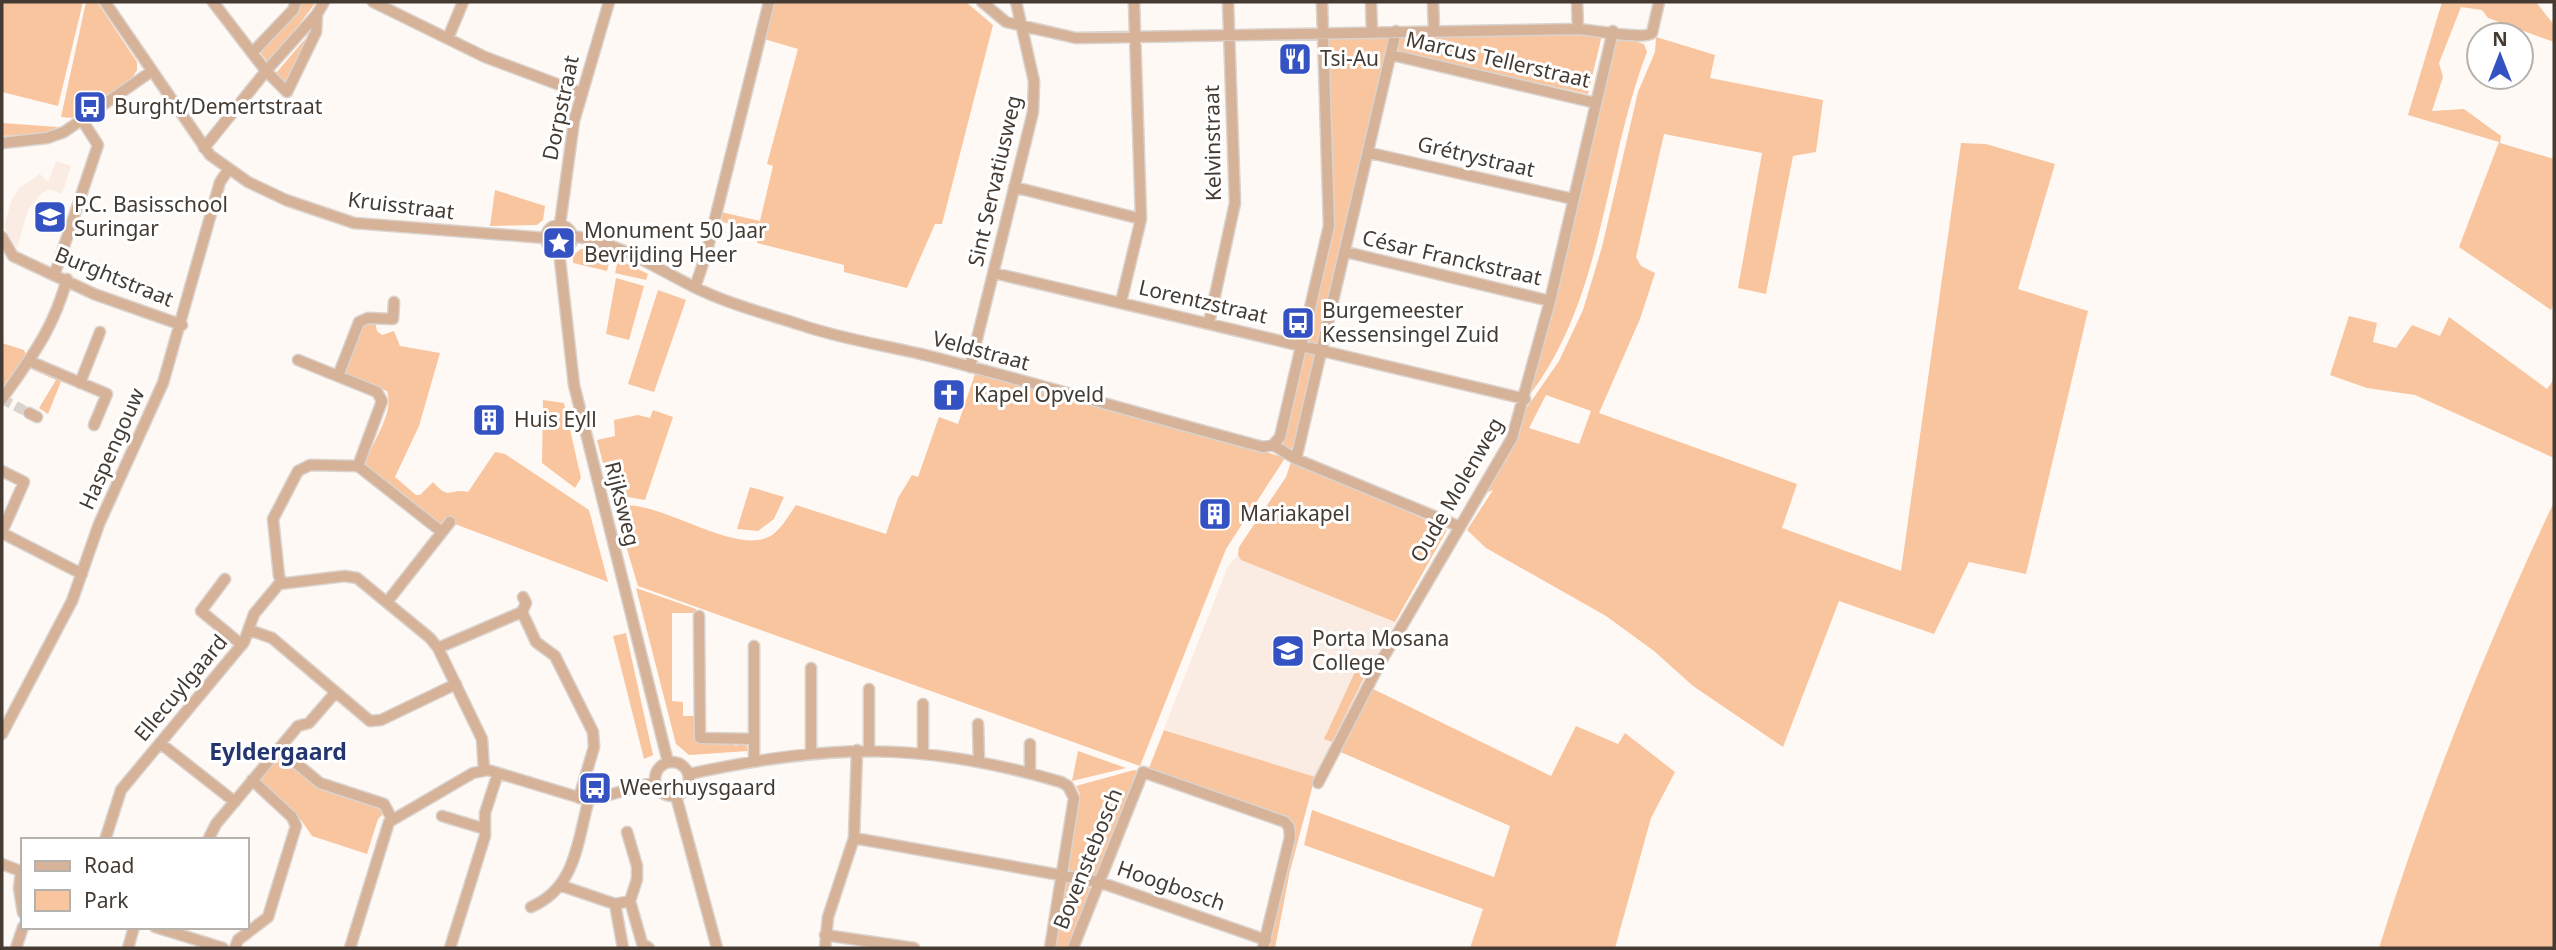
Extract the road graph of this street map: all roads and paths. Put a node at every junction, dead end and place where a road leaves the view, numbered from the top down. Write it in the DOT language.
graph roads {
  1 [pos="105,2"];
  2 [pos="213,2"];
  3 [pos="296,2"];
  4 [pos="324,2"];
  5 [pos="373,2"];
  6 [pos="463,2"];
  7 [pos="609,2"];
  8 [pos="769,2"];
  9 [pos="982,2"];
  10 [pos="1016,2"];
  11 [pos="1134,2"];
  12 [pos="1228,2"];
  13 [pos="1322,2"];
  14 [pos="1371,2"];
  15 [pos="1433,2"];
  16 [pos="1577,2"];
  17 [pos="1659,2"];
  18 [pos="317,14"];
  19 [pos="1023,26"];
  20 [pos="1578,29"];
  21 [pos="1396,31"];
  22 [pos="1433,31"];
  23 [pos="1613,31"];
  24 [pos="1372,32"];
  25 [pos="1323,33"];
  26 [pos="1229,34"];
  27 [pos="1135,36"];
  28 [pos="447,38"];
  29 [pos="252,53"];
  30 [pos="1392,55"];
  31 [pos="152,71"];
  32 [pos="265,71"];
  33 [pos="580,93"];
  34 [pos="1596,103"];
  35 [pos="82,120"];
  36 [pos="2,143"];
  37 [pos="205,148"];
  38 [pos="1370,153"];
  39 [pos="225,167"];
  40 [pos="1014,187"];
  41 [pos="1573,199"];
  42 [pos="1140,219"];
  43 [pos="560,224"];
  44 [pos="573,236"];
  45 [pos="2,237"];
  46 [pos="546,238"];
  47 [pos="559,251"];
  48 [pos="1346,252"];
  49 [pos="55,273"];
  50 [pos="994,273"];
  51 [pos="67,279"];
  52 [pos="695,287"];
  53 [pos="1550,301"];
  54 [pos="394,302"];
  55 [pos="1121,303"];
  56 [pos="1209,323"];
  57 [pos="182,325"];
  58 [pos="100,332"];
  59 [pos="1303,345"];
  60 [pos="1322,349"];
  61 [pos="298,360"];
  62 [pos="29,361"];
  63 [pos="970,367"];
  64 [pos="338,376"];
  65 [pos="80,383"];
  66 [pos="2,398"];
  67 [pos="1525,399"];
  68 [pos="94,425"];
  69 [pos="1273,445"];
  70 [pos="1296,459"];
  71 [pos="358,466"];
  72 [pos="2,471"];
  73 [pos="450,522"];
  74 [pos="1458,526"];
  75 [pos="442,532"];
  76 [pos="2,533"];
  77 [pos="82,574"];
  78 [pos="225,579"];
  79 [pos="282,583"];
  80 [pos="523,597"];
  81 [pos="387,602"];
  82 [pos="522,612"];
  83 [pos="699,616"];
  84 [pos="248,630"];
  85 [pos="242,645"];
  86 [pos="754,646"];
  87 [pos="438,648"];
  88 [pos="811,668"];
  89 [pos="456,684"];
  90 [pos="869,689"];
  91 [pos="335,693"];
  92 [pos="923,704"];
  93 [pos="978,723"];
  94 [pos="2,734"];
  95 [pos="754,739"];
  96 [pos="160,743"];
  97 [pos="1030,744"];
  98 [pos="279,749"];
  99 [pos="857,750"];
  100 [pos="869,750"];
  101 [pos="923,752"];
  102 [pos="811,753"];
  103 [pos="754,760"];
  104 [pos="979,760"];
  105 [pos="668,762"];
  106 [pos="484,770"];
  107 [pos="498,773"];
  108 [pos="1030,773"];
  109 [pos="689,774"];
  110 [pos="252,780"];
  111 [pos="655,782"];
  112 [pos="1318,783"];
  113 [pos="676,796"];
  114 [pos="584,798"];
  115 [pos="235,802"];
  116 [pos="442,816"];
  117 [pos="392,819"];
  118 [pos="485,829"];
  119 [pos="627,832"];
  120 [pos="106,838"];
  121 [pos="209,838"];
  122 [pos="854,838"];
  123 [pos="2,864"];
  124 [pos="21,872"];
  125 [pos="1062,877"];
  126 [pos="1099,882"];
  127 [pos="562,886"];
  128 [pos="629,901"];
  129 [pos="615,904"];
  130 [pos="531,907"];
  131 [pos="22,929"];
  132 [pos="133,929"];
  133 [pos="160,929"];
  134 [pos="825,935"];
  135 [pos="195,944"];
  136 [pos="1264,944"];
  137 [pos="16,948"];
  138 [pos="128,948"];
  139 [pos="223,948"];
  140 [pos="235,948"];
  141 [pos="350,948"];
  142 [pos="450,948"];
  143 [pos="623,948"];
  144 [pos="649,948"];
  145 [pos="717,948"];
  146 [pos="825,948"];
  147 [pos="914,948"];
  148 [pos="1050,948"];
  149 [pos="1073,948"];
  1 -- 31 [label="street, Kruisstraat"];
  2 -- 29 [label="street"];
  3 -- 29 [label="street"];
  4 -- 18 [label="street"];
  5 -- 28 [label="street"];
  6 -- 28 [label="street"];
  7 -- 33 [label="street, Dorpstraat"];
  8 -- 52 [label="street"];
  9 -- 19 [label="street"];
  10 -- 19 [label="street, Sint Servatiusweg"];
  11 -- 27 [label="street"];
  12 -- 26 [label="street, Kelvinstraat"];
  13 -- 25 [label="street"];
  14 -- 24 [label="street"];
  15 -- 22 [label="street"];
  16 -- 20 [label="street"];
  17 -- 23 [label="street"];
  18 -- 32 [label="street"];
  18 -- 32 [label="street"];
  19 -- 27 [label="street"];
  19 -- 40 [label="street, Sint Servatiusweg"];
  20 -- 22 [label="street"];
  20 -- 23 [label="street"];
  21 -- 22 [label="street"];
  21 -- 24 [label="street"];
  21 -- 30 [label="street"];
  23 -- 34 [label="street, Oude Molenweg"];
  24 -- 25 [label="street"];
  25 -- 26 [label="street"];
  25 -- 59 [label="street"];
  26 -- 27 [label="street"];
  26 -- 56 [label="street, Kelvinstraat"];
  27 -- 42 [label="street"];
  28 -- 33 [label="street"];
  29 -- 32 [label="street"];
  30 -- 34 [label="street, Marcus Tellerstraat"];
  30 -- 38 [label="street"];
  31 -- 35 [label="street"];
  31 -- 37 [label="street, Kruisstraat"];
  32 -- 37 [label="street"];
  33 -- 43 [label="street, Dorpstraat"];
  34 -- 41 [label="street, Oude Molenweg"];
  35 -- 36 [label="street"];
  35 -- 49 [label="street"];
  37 -- 39 [label="street, Kruisstraat"];
  38 -- 41 [label="street, Grétrystraat"];
  38 -- 48 [label="street"];
  39 -- 46 [label="street, Kruisstraat"];
  39 -- 57 [label="street, Haspengouw"];
  40 -- 42 [label="street"];
  40 -- 50 [label="street, Sint Servatiusweg"];
  41 -- 53 [label="street, Oude Molenweg"];
  42 -- 55 [label="street"];
  43 -- 44 [label="street"];
  43 -- 46 [label="street"];
  44 -- 47 [label="street"];
  44 -- 52 [label="street, Veldstraat"];
  45 -- 49 [label="street, Burghtstraat"];
  46 -- 47 [label="street"];
  47 -- 105 [label="street, Rijksweg"];
  48 -- 53 [label="street, César Franckstraat"];
  48 -- 60 [label="street"];
  49 -- 51 [label="street, Burghtstraat"];
  50 -- 55 [label="street, Lorentzstraat"];
  50 -- 63 [label="street, Sint Servatiusweg"];
  51 -- 57 [label="street, Burghtstraat"];
  51 -- 62 [label="street"];
  52 -- 63 [label="street, Veldstraat"];
  53 -- 67 [label="street, Oude Molenweg"];
  54 -- 64 [label="street"];
  55 -- 56 [label="street, Lorentzstraat"];
  56 -- 59 [label="street, Lorentzstraat"];
  57 -- 77 [label="street, Haspengouw"];
  58 -- 65 [label="street"];
  59 -- 60 [label="street, Lorentzstraat"];
  59 -- 69 [label="street"];
  60 -- 67 [label="street, Lorentzstraat"];
  60 -- 70 [label="street"];
  61 -- 64 [label="street"];
  62 -- 65 [label="street"];
  62 -- 66 [label="street"];
  63 -- 69 [label="street, Veldstraat"];
  64 -- 71 [label="street"];
  65 -- 68 [label="street"];
  67 -- 74 [label="street, Oude Molenweg"];
  69 -- 70 [label="street, Veldstraat"];
  70 -- 74 [label="street, Veldstraat"];
  71 -- 75 [label="street"];
  71 -- 79 [label="street"];
  72 -- 76 [label="street"];
  73 -- 75 [label="street"];
  74 -- 112 [label="street, Oude Molenweg"];
  75 -- 81 [label="street"];
  76 -- 77 [label="street"];
  77 -- 94 [label="street, Haspengouw"];
  78 -- 85 [label="street"];
  79 -- 81 [label="street"];
  79 -- 84 [label="street, Ellecuylgaard"];
  80 -- 82 [label="street"];
  81 -- 87 [label="street"];
  82 -- 87 [label="street"];
  82 -- 114 [label="street"];
  83 -- 95 [label="street"];
  84 -- 85 [label="street, Ellecuylgaard"];
  84 -- 91 [label="street"];
  85 -- 96 [label="street, Ellecuylgaard"];
  86 -- 95 [label="street"];
  87 -- 89 [label="street"];
  88 -- 102 [label="street"];
  89 -- 91 [label="street"];
  89 -- 106 [label="street"];
  90 -- 100 [label="street"];
  91 -- 98 [label="street"];
  92 -- 101 [label="street"];
  93 -- 104 [label="street"];
  95 -- 103 [label="street"];
  96 -- 115 [label="street"];
  96 -- 120 [label="street, Ellecuylgaard"];
  97 -- 108 [label="street"];
  98 -- 110 [label="street"];
  98 -- 117 [label="street"];
  99 -- 100 [label="street"];
  99 -- 102 [label="street"];
  99 -- 122 [label="street"];
  100 -- 101 [label="street"];
  101 -- 104 [label="street"];
  102 -- 103 [label="street"];
  103 -- 109 [label="street"];
  104 -- 108 [label="street"];
  105 -- 109 [label="street"];
  105 -- 111 [label="street"];
  106 -- 107 [label="street"];
  106 -- 117 [label="street"];
  107 -- 114 [label="street"];
  107 -- 118 [label="street"];
  108 -- 125 [label="street"];
  109 -- 113 [label="street"];
  110 -- 115 [label="street"];
  110 -- 140 [label="street"];
  111 -- 113 [label="street"];
  111 -- 114 [label="street"];
  113 -- 145 [label="street"];
  114 -- 127 [label="street"];
  115 -- 121 [label="street"];
  116 -- 118 [label="street"];
  117 -- 141 [label="street"];
  118 -- 142 [label="street"];
  119 -- 128 [label="street"];
  122 -- 125 [label="street, Hoogbosch"];
  122 -- 134 [label="street"];
  123 -- 124 [label="street"];
  125 -- 126 [label="street, Hoogbosch"];
  125 -- 148 [label="street"];
  126 -- 136 [label="street, Hoogbosch"];
  126 -- 136 [label="street, Bovenstebosch"];
  126 -- 149 [label="street, Bovenstebosch"];
  127 -- 129 [label="street"];
  127 -- 130 [label="street"];
  128 -- 129 [label="street"];
  128 -- 144 [label="street"];
  129 -- 143 [label="street"];
  131 -- 137 [label="street"];
  132 -- 138 [label="street"];
  133 -- 135 [label="street"];
  134 -- 146 [label="street"];
  134 -- 147 [label="street"];
  135 -- 139 [label="street"];
}
